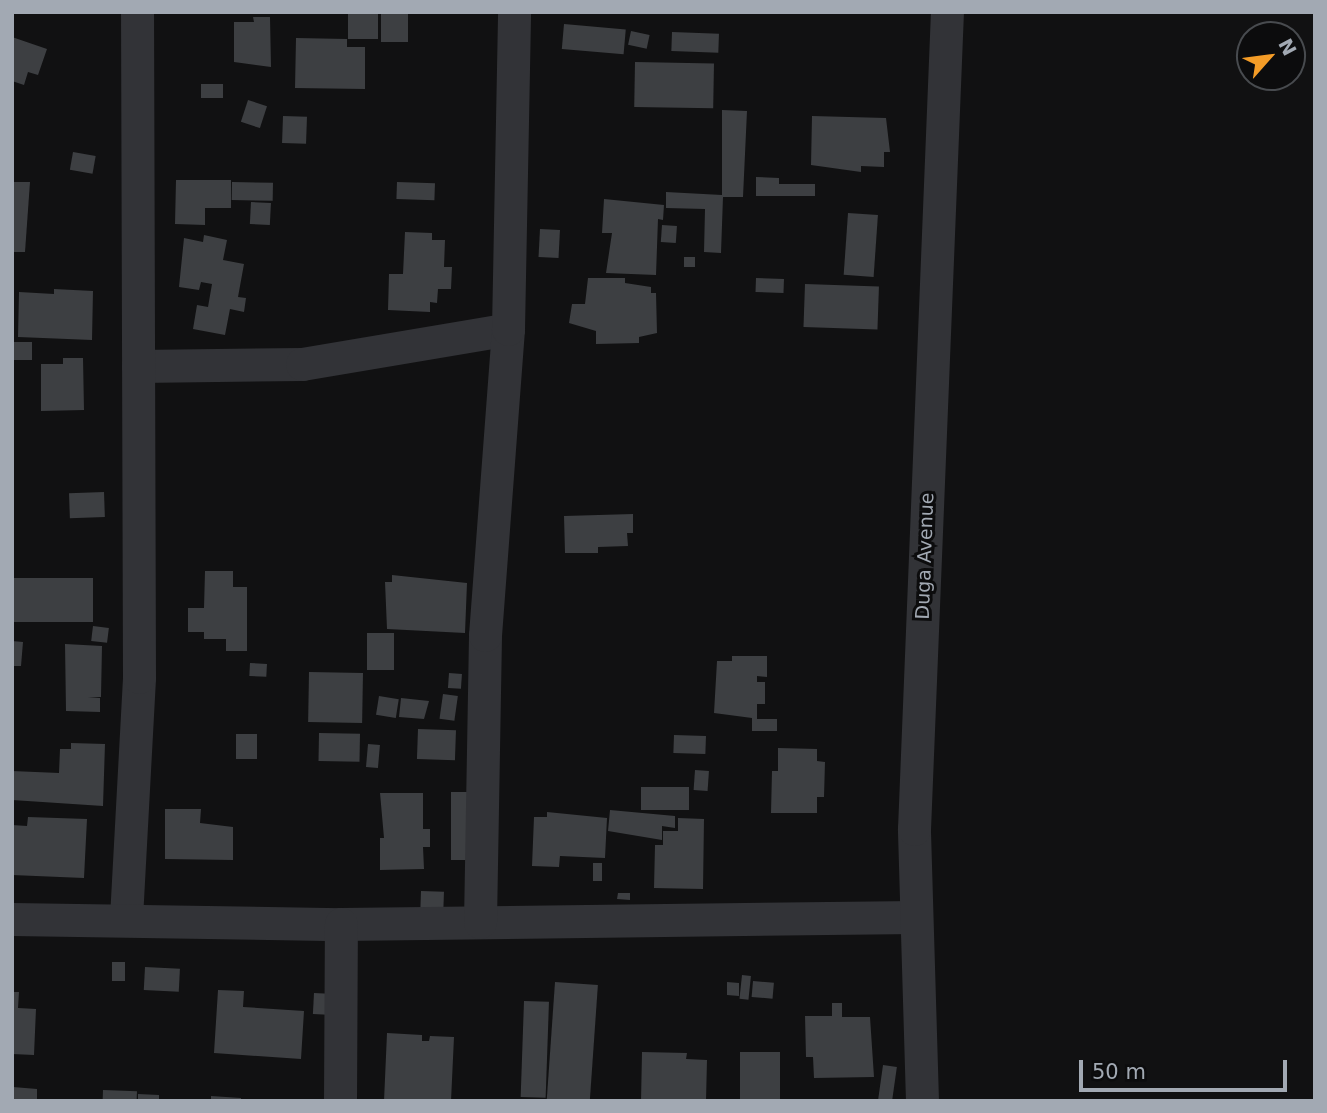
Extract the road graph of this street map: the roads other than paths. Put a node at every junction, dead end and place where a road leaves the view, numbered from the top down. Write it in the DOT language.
graph roads {
  1 [pos="137,12"];
  2 [pos="514,12"];
  3 [pos="947,12"];
  4 [pos="508,329"];
  5 [pos="138,366"];
  6 [pos="916,916"];
  7 [pos="126,918"];
  8 [pos="12,919"];
  9 [pos="480,922"];
  10 [pos="341,924"];
  11 [pos="340,1101"];
  12 [pos="922,1101"];
  1 -- 5 [label="street"];
  2 -- 4 [label="street"];
  3 -- 6 [label="street, Duga Avenue"];
  4 -- 5 [label="street"];
  4 -- 9 [label="street"];
  5 -- 7 [label="street"];
  6 -- 9 [label="street"];
  6 -- 12 [label="street, Duga Avenue"];
  7 -- 8 [label="street"];
  7 -- 10 [label="street"];
  9 -- 10 [label="street"];
  10 -- 11 [label="street"];
}
